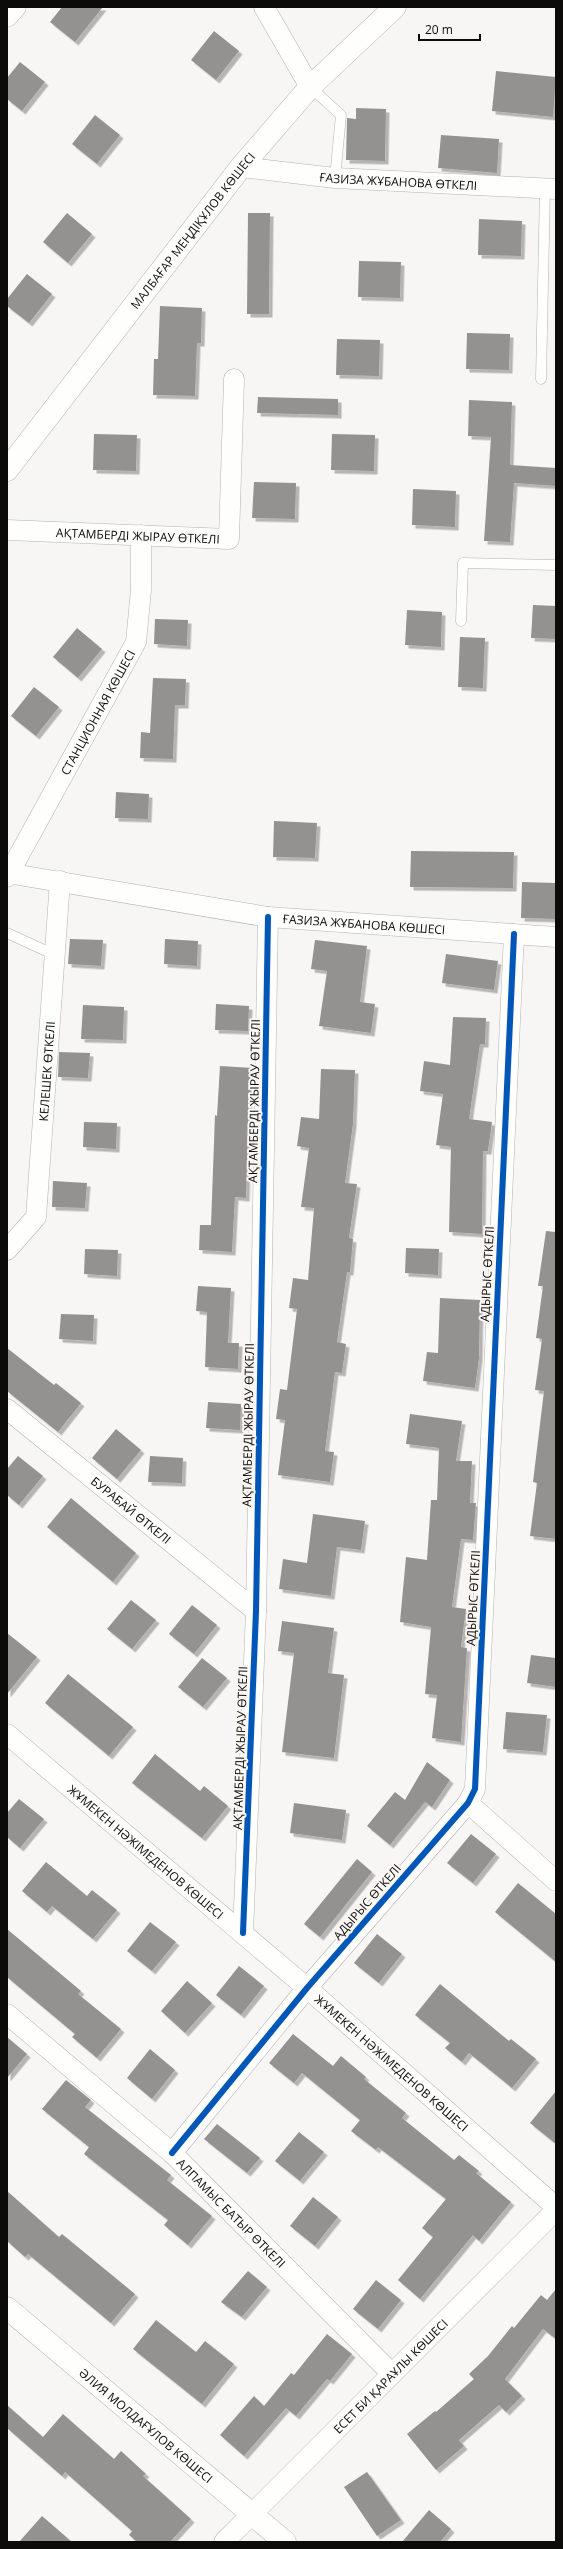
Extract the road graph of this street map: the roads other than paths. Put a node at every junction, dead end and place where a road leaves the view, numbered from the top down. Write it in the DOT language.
graph roads {
  1 [pos="16,7"];
  2 [pos="264,7"];
  3 [pos="395,7"];
  4 [pos="7,17"];
  5 [pos="310,87"];
  6 [pos="241,167"];
  7 [pos="335,178"];
  8 [pos="550,189"];
  9 [pos="234,379"];
  10 [pos="541,379"];
  11 [pos="7,470"];
  12 [pos="7,530"];
  13 [pos="141,535"];
  14 [pos="556,565"];
  15 [pos="461,621"];
  16 [pos="8,874"];
  17 [pos="60,881"];
  18 [pos="268,916"];
  19 [pos="7,933"];
  20 [pos="514,934"];
  21 [pos="556,937"];
  22 [pos="55,955"];
  23 [pos="7,1250"];
  24 [pos="7,1409"];
  25 [pos="256,1611"];
  26 [pos="7,1734"];
  27 [pos="468,1803"];
  28 [pos="556,1881"];
  29 [pos="243,1933"];
  30 [pos="307,1988"];
  31 [pos="7,2014"];
  32 [pos="172,2153"];
  33 [pos="556,2207"];
  34 [pos="556,2210"];
  35 [pos="7,2308"];
  36 [pos="392,2374"];
  37 [pos="253,2513"];
  38 [pos="224,2542"];
  39 [pos="285,2542"];
  1 -- 4 [label="street"];
  2 -- 5 [label="street"];
  3 -- 5 [label="main road, МАЛБАҒАР МЕҢДІҚҰЛОВ КӨШЕСІ"];
  5 -- 6 [label="main road, МАЛБАҒАР МЕҢДІҚҰЛОВ КӨШЕСІ"];
  5 -- 7 [label="lane"];
  6 -- 7 [label="street, ҒАЗИЗА ЖҰБАНОВА ӨТКЕЛІ"];
  6 -- 11 [label="main road, МАЛБАҒАР МЕҢДІҚҰЛОВ КӨШЕСІ"];
  7 -- 8 [label="street, ҒАЗИЗА ЖҰБАНОВА ӨТКЕЛІ"];
  8 -- 10 [label="lane"];
  9 -- 13 [label="street, АҚТАМБЕРДІ ЖЫРАУ ӨТКЕЛІ"];
  12 -- 13 [label="street, АҚТАМБЕРДІ ЖЫРАУ ӨТКЕЛІ"];
  13 -- 16 [label="street, СТАНЦИОННАЯ КӨШЕСІ"];
  14 -- 15 [label="lane"];
  16 -- 17 [label="street, ҒАЗИЗА ЖҰБАНОВА КӨШЕСІ"];
  17 -- 18 [label="street, ҒАЗИЗА ЖҰБАНОВА КӨШЕСІ"];
  17 -- 22 [label="street, КЕЛЕШЕК ӨТКЕЛІ"];
  18 -- 20 [label="street, ҒАЗИЗА ЖҰБАНОВА КӨШЕСІ"];
  18 -- 25 [label="street, АҚТАМБЕРДІ ЖЫРАУ ӨТКЕЛІ"];
  19 -- 22 [label="lane"];
  20 -- 21 [label="street, ҒАЗИЗА ЖҰБАНОВА КӨШЕСІ"];
  20 -- 27 [label="street, АДЫРЫС ӨТКЕЛІ"];
  22 -- 23 [label="street, КЕЛЕШЕК ӨТКЕЛІ"];
  24 -- 25 [label="street, БУРАБАЙ ӨТКЕЛІ"];
  25 -- 29 [label="street, АҚТАМБЕРДІ ЖЫРАУ ӨТКЕЛІ"];
  26 -- 29 [label="street, ЖҰМЕКЕН НӘЖІМЕДЕНОВ КӨШЕСІ"];
  27 -- 28 [label="street"];
  27 -- 30 [label="street, АДЫРЫС ӨТКЕЛІ"];
  29 -- 30 [label="street, ЖҰМЕКЕН НӘЖІМЕДЕНОВ КӨШЕСІ"];
  30 -- 32 [label="street, АДЫРЫС ӨТКЕЛІ"];
  30 -- 33 [label="street, ЖҰМЕКЕН НӘЖІМЕДЕНОВ КӨШЕСІ"];
  31 -- 32 [label="street, АЛПАМЫС БАТЫР ӨТКЕЛІ"];
  32 -- 36 [label="street, АЛПАМЫС БАТЫР ӨТКЕЛІ"];
  34 -- 36 [label="street, ЕСЕТ БИ ҚАРАҰЛЫ КӨШЕСІ"];
  35 -- 37 [label="main road, ӘЛИЯ МОЛДАҒҰЛОВ КӨШЕСІ"];
  36 -- 37 [label="street, ЕСЕТ БИ ҚАРАҰЛЫ КӨШЕСІ"];
  37 -- 38 [label="street, ЕСЕТ БИ ҚАРАҰЛЫ КӨШЕСІ"];
  37 -- 39 [label="main road, ӘЛИЯ МОЛДАҒҰЛОВ КӨШЕСІ"];
}
